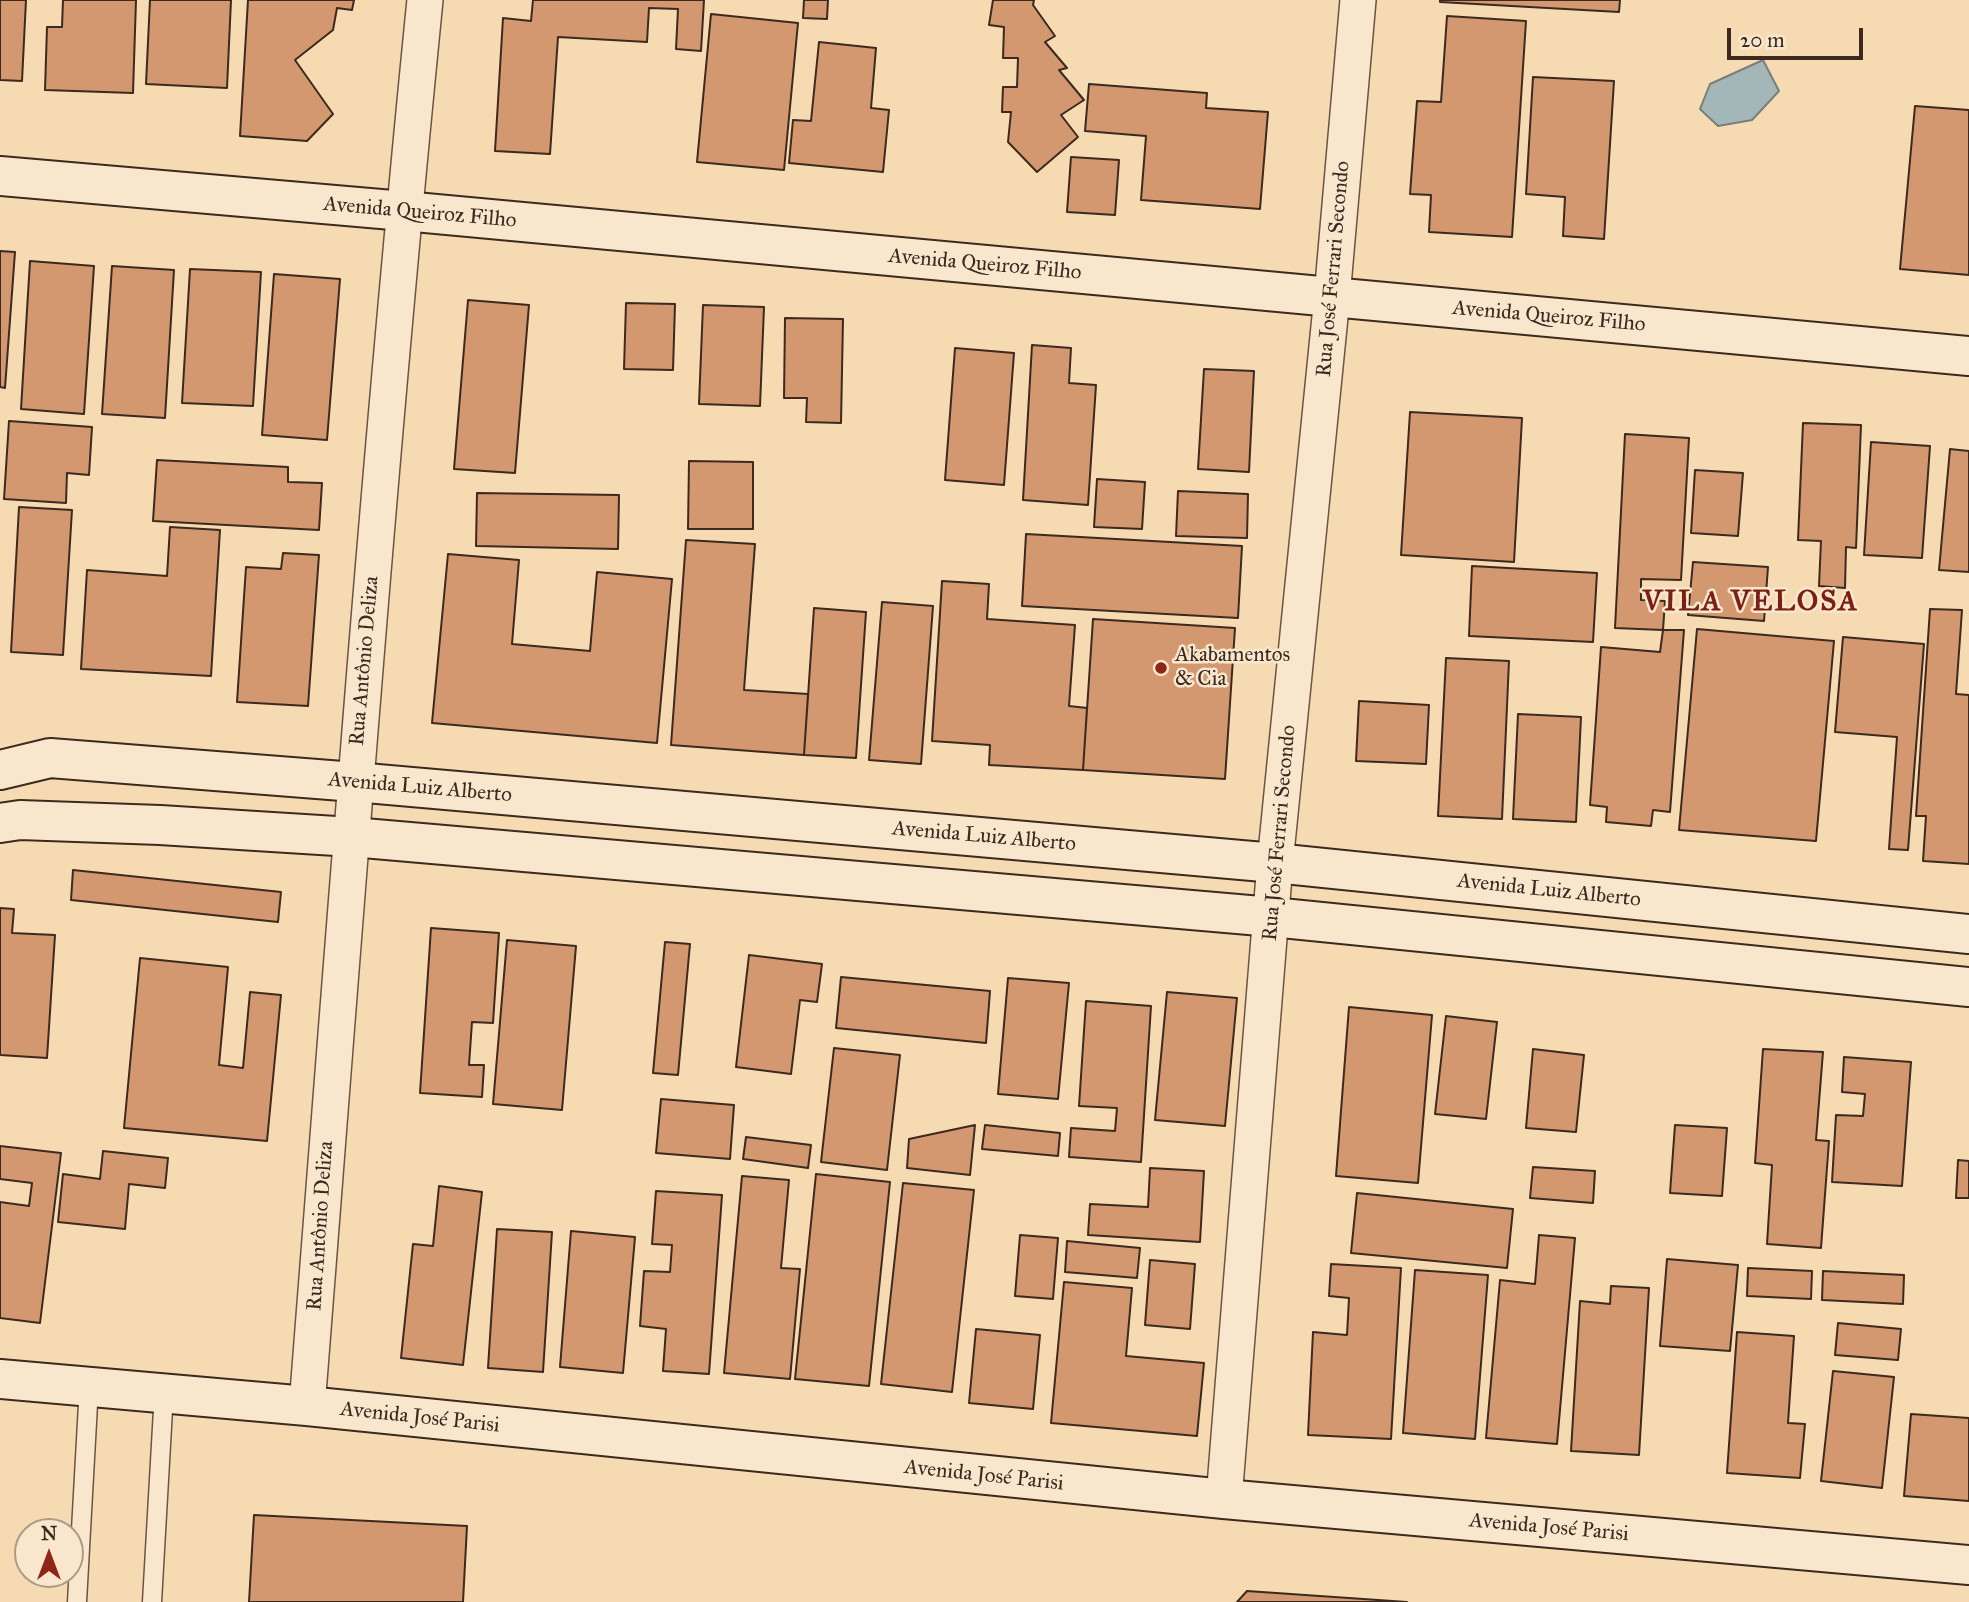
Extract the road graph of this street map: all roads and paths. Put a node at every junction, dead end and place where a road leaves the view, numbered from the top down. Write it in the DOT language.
graph roads {
  1 [pos="425,0"];
  2 [pos="1358,0"];
  3 [pos="0,176"];
  4 [pos="404,211"];
  5 [pos="1332,297"];
  6 [pos="1969,356"];
  7 [pos="0,752"];
  8 [pos="50,758"];
  9 [pos="0,770"];
  10 [pos="355,782"];
  11 [pos="0,823"];
  12 [pos="352,837"];
  13 [pos="1275,863"];
  14 [pos="1272,917"];
  15 [pos="1969,934"];
  16 [pos="1969,987"];
  17 [pos="0,1379"];
  18 [pos="89,1387"];
  19 [pos="164,1392"];
  20 [pos="307,1406"];
  21 [pos="1224,1499"];
  22 [pos="1969,1565"];
  23 [pos="77,1602"];
  24 [pos="152,1602"];
  1 -- 4 [label="street, Rua Antônio Deliza"];
  2 -- 5 [label="street, Rua José Ferrari Secondo"];
  3 -- 4 [label="street, Avenida Queiroz Filho"];
  4 -- 5 [label="street, Avenida Queiroz Filho"];
  4 -- 10 [label="street, Rua Antônio Deliza"];
  5 -- 6 [label="street, Avenida Queiroz Filho"];
  5 -- 13 [label="street, Rua José Ferrari Secondo"];
  7 -- 8 [label="street"];
  8 -- 9 [label="street, Avenida Luiz Alberto"];
  8 -- 10 [label="street, Avenida Luiz Alberto"];
  10 -- 12 [label="street, Rua Antônio Deliza"];
  10 -- 13 [label="street, Avenida Luiz Alberto"];
  11 -- 12 [label="street"];
  12 -- 14 [label="street"];
  12 -- 20 [label="street, Rua Antônio Deliza"];
  13 -- 14 [label="street, Rua José Ferrari Secondo"];
  13 -- 15 [label="street, Avenida Luiz Alberto"];
  14 -- 16 [label="street"];
  14 -- 21 [label="street, Rua José Ferrari Secondo"];
  17 -- 18 [label="street, Avenida José Parisi"];
  18 -- 19 [label="street, Avenida José Parisi"];
  18 -- 23 [label="lane"];
  19 -- 20 [label="street, Avenida José Parisi"];
  19 -- 24 [label="lane"];
  20 -- 21 [label="street, Avenida José Parisi"];
  21 -- 22 [label="street, Avenida José Parisi"];
}
